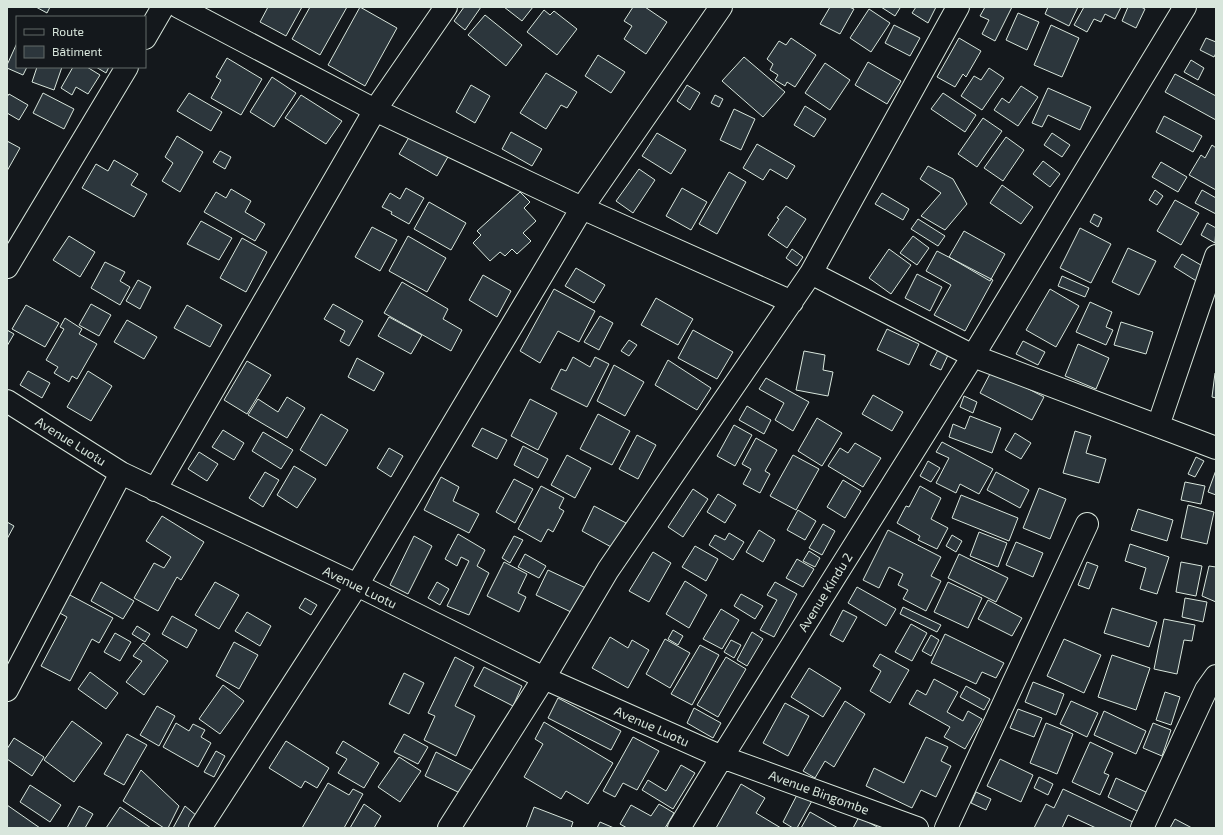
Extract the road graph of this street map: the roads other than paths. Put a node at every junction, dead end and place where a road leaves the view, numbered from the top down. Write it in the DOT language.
graph roads {
  1 [pos="164,7"];
  2 [pos="179,7"];
  3 [pos="446,7"];
  4 [pos="721,7"];
  5 [pos="958,7"];
  6 [pos="1185,7"];
  7 [pos="146,36"];
  8 [pos="126,68"];
  9 [pos="375,110"];
  10 [pos="582,208"];
  11 [pos="1216,256"];
  12 [pos="7,267"];
  13 [pos="811,273"];
  14 [pos="792,302"];
  15 [pos="973,356"];
  16 [pos="7,401"];
  17 [pos="1158,426"];
  18 [pos="1216,448"];
  19 [pos="121,473"];
  20 [pos="155,490"];
  21 [pos="1087,524"];
  22 [pos="357,585"];
  23 [pos="1216,676"];
  24 [pos="544,678"];
  25 [pos="7,690"];
  26 [pos="722,757"];
  27 [pos="200,828"];
  28 [pos="449,828"];
  29 [pos="679,828"];
  30 [pos="917,828"];
  31 [pos="946,828"];
  32 [pos="1142,828"];
  1 -- 7 [label="street"];
  2 -- 9 [label="street"];
  3 -- 9 [label="street"];
  4 -- 10 [label="street"];
  5 -- 13 [label="street"];
  6 -- 15 [label="street, Avenue Kindu 2"];
  8 -- 12 [label="street"];
  9 -- 10 [label="street"];
  9 -- 20 [label="street"];
  10 -- 14 [label="street"];
  10 -- 22 [label="street"];
  11 -- 17 [label="street"];
  13 -- 14 [label="street"];
  13 -- 15 [label="street"];
  14 -- 24 [label="street"];
  15 -- 17 [label="street"];
  15 -- 26 [label="street, Avenue Kindu 2"];
  16 -- 19 [label="street, Avenue Luotu"];
  17 -- 18 [label="street"];
  19 -- 20 [label="street, Avenue Luotu"];
  19 -- 25 [label="street"];
  20 -- 22 [label="street, Avenue Luotu"];
  21 -- 31 [label="street"];
  22 -- 24 [label="street, Avenue Luotu"];
  22 -- 27 [label="street"];
  23 -- 32 [label="street"];
  24 -- 26 [label="street, Avenue Luotu"];
  24 -- 28 [label="street"];
  26 -- 29 [label="street, Avenue Kindu 2"];
  26 -- 30 [label="street, Avenue Bingombe"];
}
